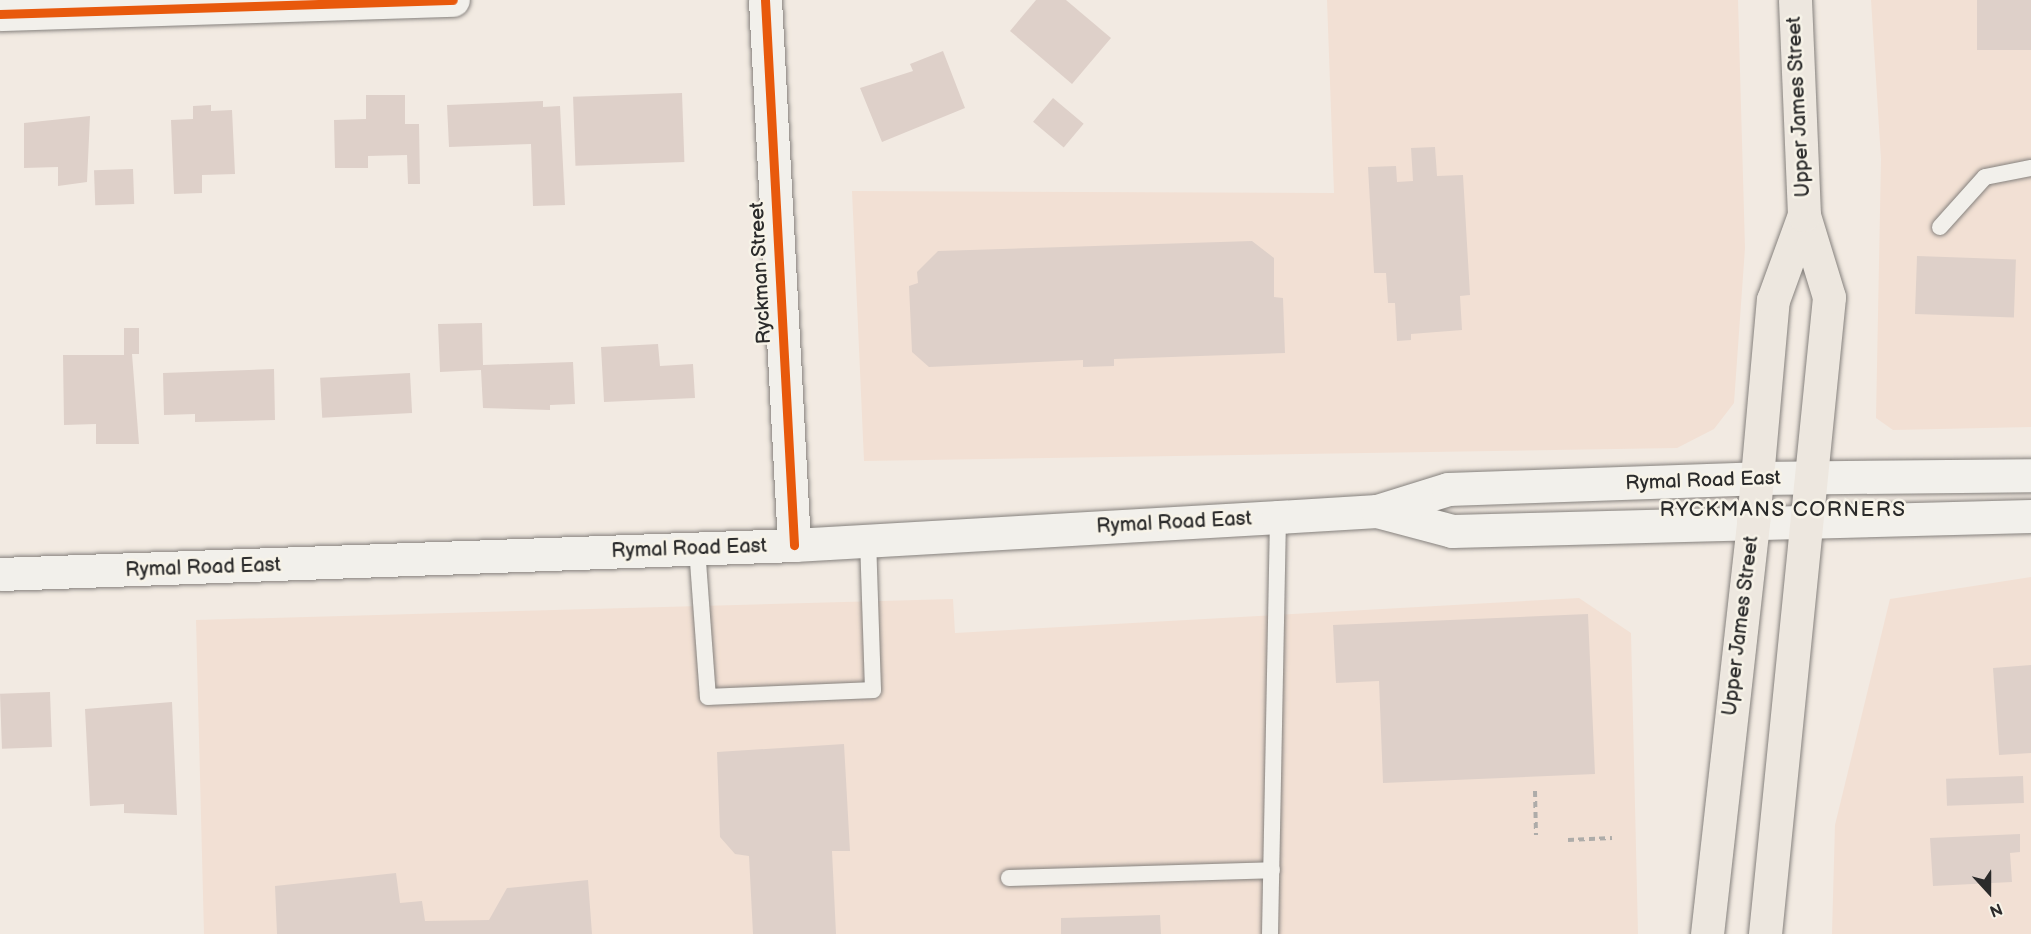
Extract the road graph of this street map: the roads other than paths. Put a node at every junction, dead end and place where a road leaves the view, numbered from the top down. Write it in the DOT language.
graph roads {
  1 [pos="453,0"];
  2 [pos="765,0"];
  3 [pos="1795,0"];
  4 [pos="0,14"];
  5 [pos="2031,168"];
  6 [pos="1804,215"];
  7 [pos="1940,227"];
  8 [pos="2031,475"];
  9 [pos="1758,478"];
  10 [pos="1810,478"];
  11 [pos="1377,511"];
  12 [pos="2031,516"];
  13 [pos="1278,518"];
  14 [pos="1754,522"];
  15 [pos="1807,523"];
  16 [pos="868,540"];
  17 [pos="794,545"];
  18 [pos="697,548"];
  19 [pos="0,574"];
  20 [pos="1272,870"];
  21 [pos="1009,878"];
  22 [pos="1270,934"];
  23 [pos="1707,934"];
  24 [pos="1765,934"];
  1 -- 4 [label="main road"];
  2 -- 17 [label="main road, Ryckman Street"];
  3 -- 6 [label="main road, Upper James Street"];
  5 -- 7 [label="lane"];
  6 -- 9 [label="main road, Upper James Street"];
  6 -- 10 [label="main road, Upper James Street"];
  8 -- 10 [label="main road, Rymal Road East"];
  9 -- 10 [label="main road, Rymal Road East"];
  9 -- 11 [label="main road, Rymal Road East"];
  9 -- 14 [label="main road, Upper James Street"];
  10 -- 15 [label="main road, Upper James Street"];
  11 -- 13 [label="main road, Rymal Road East"];
  11 -- 14 [label="main road, Rymal Road East"];
  12 -- 15 [label="main road, Rymal Road East"];
  13 -- 16 [label="main road, Rymal Road East"];
  13 -- 20 [label="lane"];
  14 -- 15 [label="main road, Rymal Road East"];
  14 -- 23 [label="main road, Upper James Street"];
  15 -- 24 [label="main road, Upper James Street"];
  16 -- 17 [label="main road, Rymal Road East"];
  16 -- 18 [label="lane"];
  17 -- 18 [label="main road, Rymal Road East"];
  18 -- 19 [label="main road, Rymal Road East"];
  20 -- 21 [label="lane"];
  20 -- 22 [label="lane"];
}
